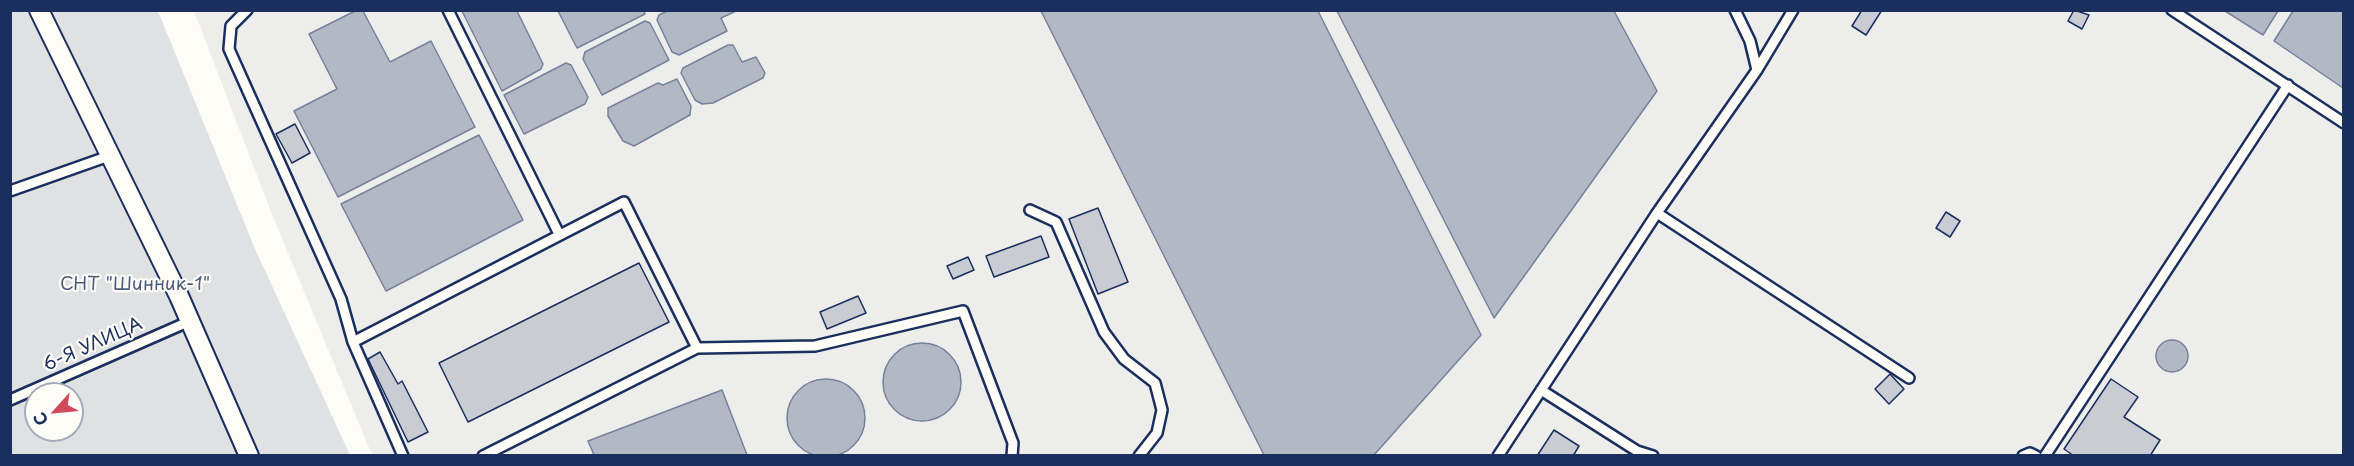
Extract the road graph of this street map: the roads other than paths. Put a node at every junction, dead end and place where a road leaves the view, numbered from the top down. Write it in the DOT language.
graph roads {
  1 [pos="39,10"];
  2 [pos="247,10"];
  3 [pos="448,10"];
  4 [pos="1735,10"];
  5 [pos="1793,10"];
  6 [pos="2172,10"];
  7 [pos="1757,70"];
  8 [pos="2288,85"];
  9 [pos="2343,123"];
  10 [pos="109,156"];
  11 [pos="10,191"];
  12 [pos="1030,210"];
  13 [pos="1657,213"];
  14 [pos="559,234"];
  15 [pos="190,321"];
  16 [pos="352,342"];
  17 [pos="697,348"];
  18 [pos="1909,378"];
  19 [pos="1541,390"];
  20 [pos="10,400"];
  21 [pos="249,456"];
  22 [pos="404,456"];
  23 [pos="483,456"];
  24 [pos="1012,456"];
  25 [pos="1139,456"];
  26 [pos="1498,456"];
  27 [pos="1653,456"];
  28 [pos="2023,456"];
  29 [pos="2036,456"];
  30 [pos="2045,456"];
  1 -- 10 [label="street"];
  2 -- 16 [label="lane"];
  3 -- 14 [label="lane"];
  4 -- 7 [label="lane"];
  5 -- 7 [label="lane"];
  6 -- 8 [label="lane"];
  7 -- 13 [label="lane"];
  8 -- 9 [label="lane"];
  8 -- 30 [label="lane"];
  10 -- 11 [label="lane"];
  10 -- 15 [label="street"];
  12 -- 25 [label="lane"];
  13 -- 18 [label="lane"];
  13 -- 19 [label="lane"];
  14 -- 16 [label="lane"];
  14 -- 17 [label="lane"];
  15 -- 20 [label="lane, 6-Я УЛИЦА"];
  15 -- 21 [label="street"];
  16 -- 22 [label="lane"];
  17 -- 23 [label="lane"];
  17 -- 24 [label="lane"];
  19 -- 26 [label="lane"];
  19 -- 27 [label="lane"];
  28 -- 29 [label="lane"];
}
